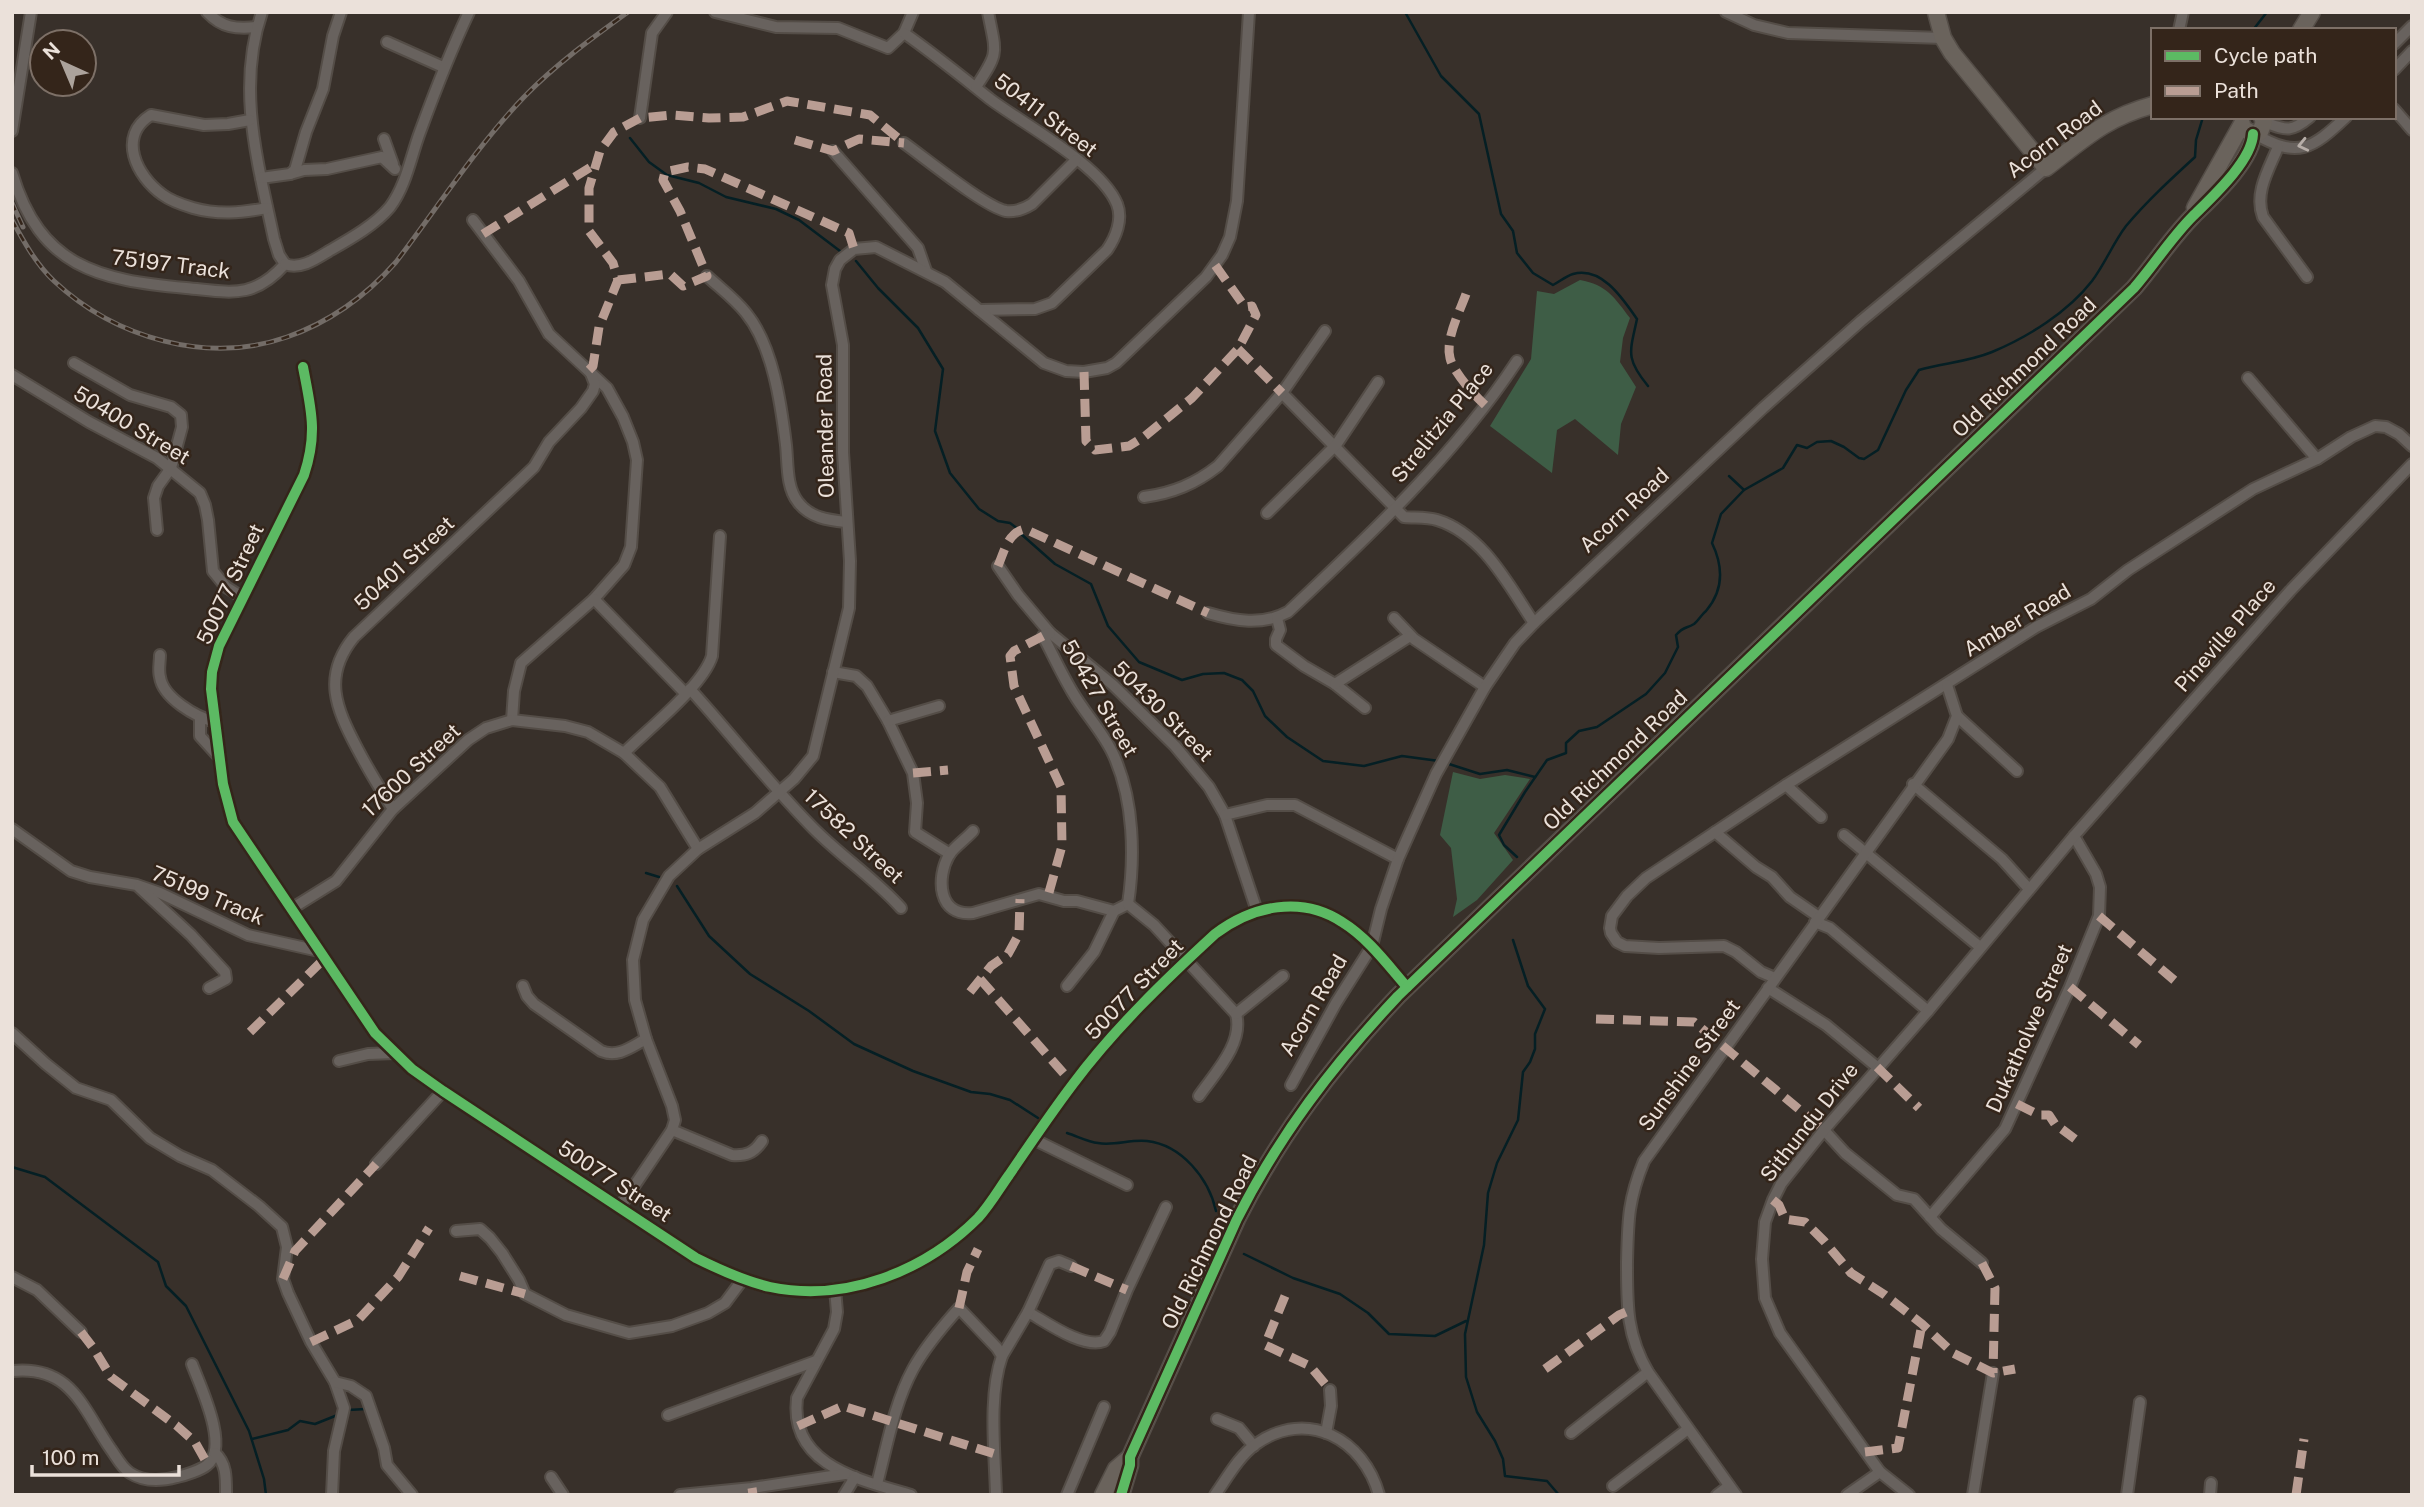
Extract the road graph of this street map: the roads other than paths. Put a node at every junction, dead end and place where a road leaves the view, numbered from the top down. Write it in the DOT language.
graph roads {
  1 [pos="31,12"];
  2 [pos="207,12"];
  3 [pos="262,12"];
  4 [pos="341,12"];
  5 [pos="469,12"];
  6 [pos="667,12"];
  7 [pos="715,12"];
  8 [pos="913,12"];
  9 [pos="988,12"];
  10 [pos="1250,12"];
  11 [pos="1726,12"];
  12 [pos="1757,12"];
  13 [pos="1936,12"];
  14 [pos="740,15"];
  15 [pos="1754,25"];
  16 [pos="2412,26"];
  17 [pos="257,27"];
  18 [pos="904,33"];
  19 [pos="1943,38"];
  20 [pos="387,42"];
  21 [pos="2396,42"];
  22 [pos="2412,51"];
  23 [pos="443,67"];
  24 [pos="2396,68"];
  25 [pos="976,87"];
  26 [pos="2151,106"];
  27 [pos="2396,111"];
  28 [pos="640,118"];
  29 [pos="2308,119"];
  30 [pos="2344,119"];
  31 [pos="250,120"];
  32 [pos="2253,122"];
  33 [pos="2412,130"];
  34 [pos="12,131"];
  35 [pos="384,139"];
  36 [pos="904,143"];
  37 [pos="2278,147"];
  38 [pos="833,151"];
  39 [pos="1076,160"];
  40 [pos="2046,168"];
  41 [pos="395,169"];
  42 [pos="12,173"];
  43 [pos="290,174"];
  44 [pos="261,178"];
  45 [pos="401,187"];
  46 [pos="267,208"];
  47 [pos="472,220"];
  48 [pos="285,264"];
  49 [pos="926,271"];
  50 [pos="707,276"];
  51 [pos="2307,277"];
  52 [pos="979,310"];
  53 [pos="1325,331"];
  54 [pos="1517,361"];
  55 [pos="74,363"];
  56 [pos="303,367"];
  57 [pos="589,370"];
  58 [pos="12,374"];
  59 [pos="2248,377"];
  60 [pos="1378,383"];
  61 [pos="1282,393"];
  62 [pos="1336,445"];
  63 [pos="2412,446"];
  64 [pos="2317,459"];
  65 [pos="2412,464"];
  66 [pos="171,468"];
  67 [pos="1144,497"];
  68 [pos="1397,508"];
  69 [pos="1267,513"];
  70 [pos="846,522"];
  71 [pos="157,530"];
  72 [pos="720,536"];
  73 [pos="998,566"];
  74 [pos="242,597"];
  75 [pos="594,599"];
  76 [pos="1208,613"];
  77 [pos="1277,618"];
  78 [pos="1394,618"];
  79 [pos="1534,623"];
  80 [pos="1046,634"];
  81 [pos="1410,636"];
  82 [pos="160,654"];
  83 [pos="833,673"];
  84 [pos="1335,684"];
  85 [pos="1947,685"];
  86 [pos="1485,687"];
  87 [pos="688,691"];
  88 [pos="939,706"];
  89 [pos="1365,708"];
  90 [pos="1957,716"];
  91 [pos="200,718"];
  92 [pos="512,720"];
  93 [pos="888,721"];
  94 [pos="215,722"];
  95 [pos="624,753"];
  96 [pos="219,757"];
  97 [pos="2017,771"];
  98 [pos="1913,784"];
  99 [pos="1786,785"];
  100 [pos="780,792"];
  101 [pos="393,809"];
  102 [pos="1225,815"];
  103 [pos="1821,817"];
  104 [pos="12,829"];
  105 [pos="973,831"];
  106 [pos="1715,832"];
  107 [pos="1844,835"];
  108 [pos="2074,836"];
  109 [pos="698,849"];
  110 [pos="1864,853"];
  111 [pos="950,854"];
  112 [pos="1398,859"];
  113 [pos="137,885"];
  114 [pos="2029,889"];
  115 [pos="1128,904"];
  116 [pos="901,908"];
  117 [pos="291,909"];
  118 [pos="1114,911"];
  119 [pos="1257,911"];
  120 [pos="1817,920"];
  121 [pos="1372,946"];
  122 [pos="1980,947"];
  123 [pos="319,951"];
  124 [pos="1187,960"];
  125 [pos="1283,976"];
  126 [pos="1771,983"];
  127 [pos="523,986"];
  128 [pos="1067,986"];
  129 [pos="1407,987"];
  130 [pos="209,988"];
  131 [pos="1928,1011"];
  132 [pos="1236,1014"];
  133 [pos="12,1033"];
  134 [pos="646,1039"];
  135 [pos="395,1053"];
  136 [pos="339,1061"];
  137 [pos="1877,1067"];
  138 [pos="1291,1085"];
  139 [pos="443,1091"];
  140 [pos="1199,1096"];
  141 [pos="672,1129"];
  142 [pos="1824,1130"];
  143 [pos="1034,1139"];
  144 [pos="762,1141"];
  145 [pos="376,1164"];
  146 [pos="1127,1185"];
  147 [pos="620,1207"];
  148 [pos="1166,1207"];
  149 [pos="1930,1217"];
  150 [pos="456,1231"];
  151 [pos="1982,1263"];
  152 [pos="1071,1266"];
  153 [pos="743,1279"];
  154 [pos="13,1280"];
  155 [pos="835,1289"];
  156 [pos="1028,1312"];
  157 [pos="81,1332"];
  158 [pos="1002,1356"];
  159 [pos="816,1361"];
  160 [pos="191,1364"];
  161 [pos="12,1371"];
  162 [pos="1648,1372"];
  163 [pos="1993,1373"];
  164 [pos="335,1382"];
  165 [pos="1329,1390"];
  166 [pos="2140,1402"];
  167 [pos="1104,1407"];
  168 [pos="668,1415"];
  169 [pos="1217,1419"];
  170 [pos="1688,1429"];
  171 [pos="1326,1433"];
  172 [pos="1571,1433"];
  173 [pos="1254,1446"];
  174 [pos="215,1453"];
  175 [pos="1130,1457"];
  176 [pos="1880,1472"];
  177 [pos="850,1476"];
  178 [pos="551,1477"];
  179 [pos="2211,1483"];
  180 [pos="877,1484"];
  181 [pos="1613,1486"];
  182 [pos="1733,1490"];
  183 [pos="226,1495"];
  184 [pos="331,1495"];
  185 [pos="412,1495"];
  186 [pos="563,1495"];
  187 [pos="680,1495"];
  188 [pos="844,1495"];
  189 [pos="911,1495"];
  190 [pos="996,1495"];
  191 [pos="1067,1495"];
  192 [pos="1103,1495"];
  193 [pos="1121,1495"];
  194 [pos="1215,1495"];
  195 [pos="1379,1495"];
  196 [pos="1717,1495"];
  197 [pos="1847,1495"];
  198 [pos="1909,1495"];
  199 [pos="1973,1495"];
  200 [pos="2127,1495"];
  201 [pos="2210,1495"];
  1 -- 34 [label="street"];
  2 -- 17 [label="street"];
  3 -- 17 [label="street"];
  4 -- 43 [label="street"];
  5 -- 23 [label="street, 75197 Track"];
  6 -- 28 [label="street"];
  7 -- 14 [label="street"];
  8 -- 18 [label="street"];
  9 -- 25 [label="street"];
  10 -- 52 [label="street, Oleander Road"];
  11 -- 15 [label="street"];
  12 -- 15 [label="street"];
  13 -- 19 [label="street"];
  14 -- 18 [label="street"];
  15 -- 19 [label="street"];
  16 -- 21 [label="street"];
  17 -- 31 [label="street"];
  18 -- 25 [label="street, 50411 Street"];
  19 -- 40 [label="street"];
  20 -- 23 [label="street"];
  22 -- 24 [label="street"];
  23 -- 45 [label="street, 75197 Track"];
  25 -- 39 [label="street, 50411 Street"];
  26 -- 40 [label="street, Acorn Road"];
  27 -- 33 [label="street"];
  29 -- 32 [label="street"];
  30 -- 37 [label="street, one-way"];
  31 -- 44 [label="street"];
  31 -- 46 [label="street"];
  32 -- 37 [label="street"];
  32 -- 129 [label="street, Old Richmond Road"];
  35 -- 41 [label="street"];
  36 -- 39 [label="street"];
  37 -- 51 [label="street"];
  38 -- 49 [label="street"];
  39 -- 52 [label="street, 50411 Street"];
  40 -- 79 [label="street, Acorn Road"];
  41 -- 43 [label="street"];
  41 -- 45 [label="street"];
  42 -- 48 [label="street, 75197 Track"];
  43 -- 44 [label="street"];
  44 -- 46 [label="street"];
  45 -- 48 [label="street, 75197 Track"];
  46 -- 48 [label="street"];
  47 -- 57 [label="street"];
  49 -- 52 [label="street, Oleander Road"];
  49 -- 70 [label="street, Oleander Road"];
  50 -- 70 [label="street"];
  53 -- 61 [label="street"];
  54 -- 68 [label="street, Strelitzia Place"];
  55 -- 66 [label="street"];
  56 -- 74 [label="street, 50077 Street"];
  57 -- 75 [label="street"];
  57 -- 101 [label="street, 50401 Street"];
  58 -- 66 [label="street, 50400 Street"];
  59 -- 64 [label="street"];
  60 -- 62 [label="street"];
  61 -- 62 [label="street"];
  61 -- 67 [label="street"];
  62 -- 68 [label="street"];
  62 -- 69 [label="street"];
  63 -- 64 [label="street, Amber Road"];
  64 -- 85 [label="street, Amber Road"];
  65 -- 108 [label="street, Pineville Place"];
  66 -- 71 [label="street"];
  66 -- 74 [label="street, 50400 Street"];
  68 -- 77 [label="street, Strelitzia Place"];
  68 -- 79 [label="street, Strelitzia Place"];
  70 -- 83 [label="street, Oleander Road"];
  72 -- 87 [label="street"];
  73 -- 80 [label="street, 50430 Street"];
  74 -- 94 [label="street, 50077 Street"];
  75 -- 87 [label="street, 17582 Street"];
  75 -- 92 [label="street"];
  76 -- 77 [label="street"];
  77 -- 84 [label="street"];
  78 -- 81 [label="street"];
  79 -- 86 [label="street, Acorn Road"];
  80 -- 102 [label="street, 50430 Street"];
  80 -- 115 [label="street, 50427 Street"];
  81 -- 84 [label="street"];
  81 -- 86 [label="street"];
  82 -- 91 [label="street"];
  83 -- 93 [label="street"];
  83 -- 100 [label="street, Oleander Road"];
  84 -- 89 [label="street"];
  85 -- 90 [label="street"];
  85 -- 99 [label="street, Amber Road"];
  86 -- 112 [label="street, Acorn Road"];
  87 -- 95 [label="street"];
  87 -- 100 [label="street, 17582 Street"];
  88 -- 93 [label="street"];
  90 -- 97 [label="street"];
  90 -- 98 [label="street, Sunshine Street"];
  91 -- 94 [label="street"];
  91 -- 96 [label="street"];
  92 -- 95 [label="street, 17600 Street"];
  92 -- 101 [label="street, 17600 Street"];
  93 -- 111 [label="street"];
  94 -- 96 [label="street, 50077 Street"];
  95 -- 109 [label="street, 17600 Street"];
  96 -- 117 [label="street, 50077 Street"];
  98 -- 110 [label="street, Sunshine Street"];
  98 -- 114 [label="street"];
  99 -- 103 [label="street"];
  99 -- 106 [label="street, Amber Road"];
  100 -- 109 [label="street, Oleander Road"];
  100 -- 116 [label="street, 17582 Street"];
  101 -- 117 [label="street, 17600 Street"];
  102 -- 112 [label="street"];
  102 -- 119 [label="street, 50430 Street"];
  104 -- 113 [label="street, 75199 Track"];
  105 -- 111 [label="street"];
  106 -- 120 [label="street"];
  106 -- 126 [label="street, Amber Road"];
  107 -- 110 [label="street"];
  108 -- 114 [label="street, Sithundu Drive"];
  108 -- 149 [label="street, Dukatholwe Street"];
  109 -- 134 [label="street, Oleander Road"];
  110 -- 120 [label="street, Sunshine Street"];
  110 -- 122 [label="street"];
  111 -- 118 [label="street"];
  112 -- 121 [label="street, Acorn Road"];
  113 -- 123 [label="street, 75199 Track"];
  113 -- 130 [label="street"];
  114 -- 122 [label="street, Sithundu Drive"];
  115 -- 118 [label="street"];
  115 -- 124 [label="street"];
  117 -- 123 [label="street, 50077 Street"];
  118 -- 128 [label="street"];
  119 -- 121 [label="street, 50077 Street"];
  119 -- 124 [label="street, 50077 Street"];
  120 -- 126 [label="street, Sunshine Street"];
  120 -- 131 [label="street"];
  121 -- 129 [label="street, 50077 Street"];
  121 -- 138 [label="street, Acorn Road"];
  122 -- 131 [label="street, Sithundu Drive"];
  123 -- 135 [label="street, 50077 Street"];
  124 -- 132 [label="street"];
  124 -- 143 [label="street, 50077 Street"];
  125 -- 132 [label="street"];
  126 -- 137 [label="street"];
  126 -- 162 [label="street, Sunshine Street"];
  127 -- 134 [label="street"];
  129 -- 175 [label="street, Old Richmond Road"];
  131 -- 137 [label="street, Sithundu Drive"];
  132 -- 140 [label="street"];
  133 -- 164 [label="street"];
  134 -- 141 [label="street, Oleander Road"];
  135 -- 136 [label="street"];
  135 -- 139 [label="street, 50077 Street"];
  137 -- 142 [label="street, Sithundu Drive"];
  139 -- 145 [label="street"];
  139 -- 147 [label="street, 50077 Street"];
  141 -- 144 [label="street"];
  141 -- 147 [label="street"];
  142 -- 149 [label="street"];
  142 -- 176 [label="street, Sithundu Drive"];
  143 -- 146 [label="street"];
  143 -- 155 [label="street, 50077 Street"];
  147 -- 153 [label="street, 50077 Street"];
  148 -- 156 [label="street"];
  149 -- 151 [label="street"];
  150 -- 153 [label="street"];
  152 -- 156 [label="street"];
  153 -- 155 [label="street, 50077 Street"];
  154 -- 157 [label="street"];
  155 -- 159 [label="street"];
  156 -- 158 [label="street"];
  158 -- 180 [label="street"];
  158 -- 190 [label="street"];
  159 -- 168 [label="street"];
  159 -- 177 [label="street"];
  160 -- 174 [label="street"];
  161 -- 174 [label="street"];
  162 -- 170 [label="street, Sunshine Street"];
  162 -- 172 [label="street"];
  163 -- 199 [label="street"];
  164 -- 184 [label="street"];
  164 -- 185 [label="street"];
  165 -- 171 [label="street"];
  166 -- 200 [label="street"];
  167 -- 191 [label="street"];
  169 -- 173 [label="street"];
  170 -- 181 [label="street"];
  170 -- 182 [label="street, Sunshine Street"];
  171 -- 173 [label="street"];
  171 -- 195 [label="street"];
  173 -- 194 [label="street"];
  174 -- 183 [label="street"];
  175 -- 192 [label="street, Old Richmond Road"];
  175 -- 193 [label="street, Old Richmond Road"];
  176 -- 197 [label="street"];
  176 -- 198 [label="street, Sithundu Drive"];
  177 -- 180 [label="street"];
  177 -- 187 [label="street"];
  177 -- 188 [label="street"];
  178 -- 186 [label="street"];
  179 -- 201 [label="street"];
  180 -- 189 [label="street"];
  182 -- 196 [label="street"];
}
